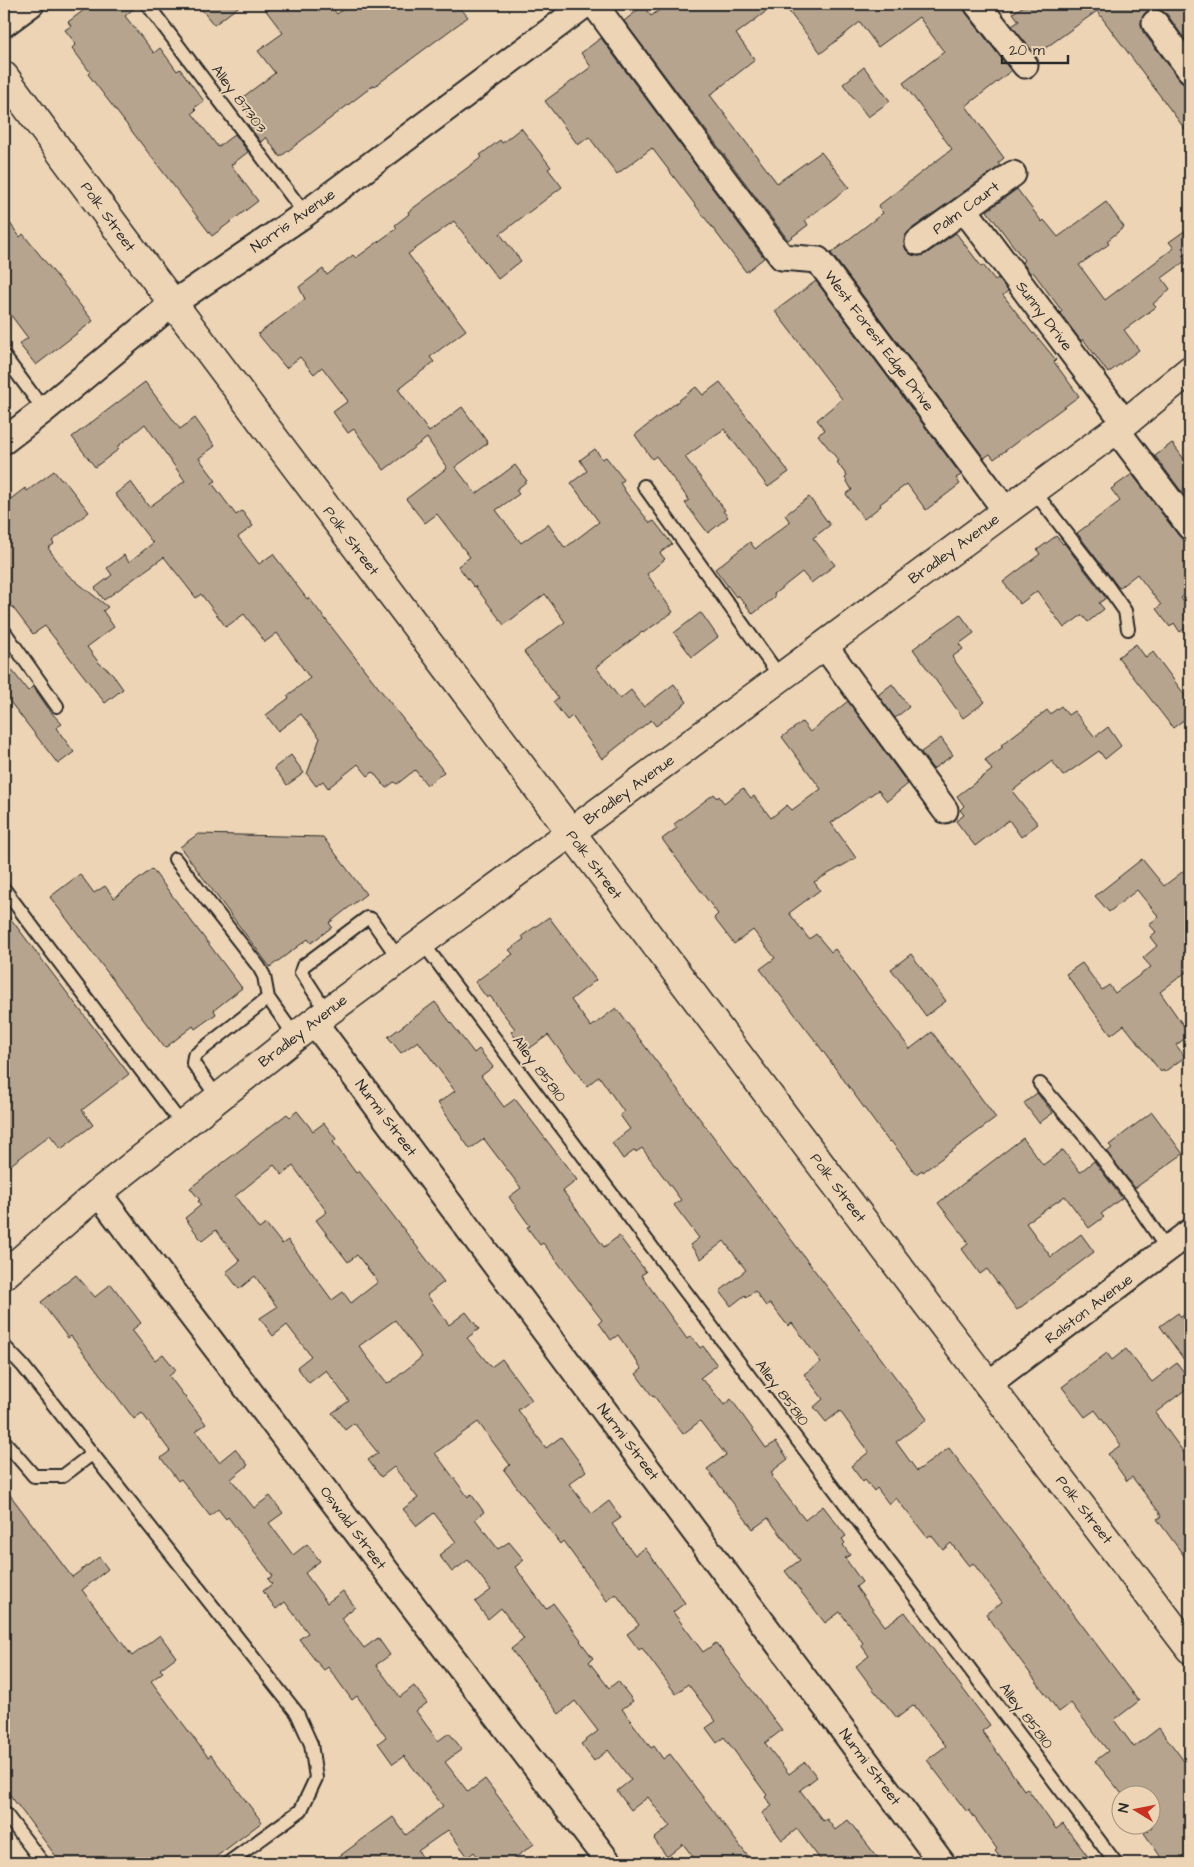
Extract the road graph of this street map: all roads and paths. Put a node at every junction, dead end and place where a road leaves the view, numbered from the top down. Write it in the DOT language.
graph roads {
  1 [pos="31,4"];
  2 [pos="147,4"];
  3 [pos="586,4"];
  4 [pos="594,4"];
  5 [pos="976,4"];
  6 [pos="1155,23"];
  7 [pos="4,24"];
  8 [pos="1024,65"];
  9 [pos="1190,70"];
  10 [pos="4,76"];
  11 [pos="1013,174"];
  12 [pos="964,209"];
  13 [pos="305,214"];
  14 [pos="918,242"];
  15 [pos="172,304"];
  16 [pos="4,356"];
  17 [pos="1190,370"];
  18 [pos="44,410"];
  19 [pos="1121,426"];
  20 [pos="4,441"];
  21 [pos="644,486"];
  22 [pos="1033,490"];
  23 [pos="1006,510"];
  24 [pos="1190,527"];
  25 [pos="1128,629"];
  26 [pos="4,631"];
  27 [pos="824,645"];
  28 [pos="781,678"];
  29 [pos="57,706"];
  30 [pos="945,810"];
  31 [pos="570,833"];
  32 [pos="175,859"];
  33 [pos="4,889"];
  34 [pos="422,942"];
  35 [pos="400,959"];
  36 [pos="268,998"];
  37 [pos="312,1023"];
  38 [pos="1040,1084"];
  39 [pos="218,1098"];
  40 [pos="183,1126"];
  41 [pos="98,1193"];
  42 [pos="1190,1232"];
  43 [pos="1167,1250"];
  44 [pos="4,1275"];
  45 [pos="4,1346"];
  46 [pos="987,1385"];
  47 [pos="4,1441"];
  48 [pos="92,1454"];
  49 [pos="1190,1649"];
  50 [pos="4,1812"];
  51 [pos="43,1863"];
  52 [pos="228,1863"];
  53 [pos="609,1863"];
  54 [pos="942,1863"];
  55 [pos="1116,1863"];
  1 -- 7 [label="street"];
  2 -- 13 [label="lane, Alley 87303"];
  3 -- 13 [label="street, Norris Avenue"];
  4 -- 23 [label="street, West Forest Edge Drive"];
  5 -- 8 [label="street"];
  6 -- 9 [label="street"];
  10 -- 15 [label="main road, Polk Street"];
  11 -- 12 [label="street, Palm Court"];
  12 -- 14 [label="street, Palm Court"];
  12 -- 19 [label="street, Sunny Drive"];
  13 -- 15 [label="street, Norris Avenue"];
  15 -- 18 [label="street, Norris Avenue"];
  15 -- 31 [label="main road, Polk Street"];
  16 -- 18 [label="lane"];
  17 -- 19 [label="main road, Bradley Avenue"];
  18 -- 20 [label="street, Norris Avenue"];
  19 -- 22 [label="main road, Bradley Avenue"];
  19 -- 24 [label="street, Sunny Drive"];
  21 -- 28 [label="lane"];
  22 -- 23 [label="main road, Bradley Avenue"];
  22 -- 25 [label="lane"];
  23 -- 27 [label="main road, Bradley Avenue"];
  26 -- 29 [label="lane"];
  27 -- 28 [label="main road, Bradley Avenue"];
  27 -- 30 [label="street"];
  28 -- 31 [label="main road, Bradley Avenue"];
  31 -- 34 [label="main road, Bradley Avenue"];
  31 -- 46 [label="main road, Polk Street"];
  32 -- 36 [label="lane"];
  33 -- 40 [label="lane"];
  34 -- 35 [label="main road, Bradley Avenue"];
  34 -- 55 [label="lane, Alley 85810"];
  35 -- 37 [label="main road, Bradley Avenue"];
  35 -- 37 [label="lane"];
  36 -- 37 [label="lane"];
  36 -- 39 [label="lane"];
  37 -- 39 [label="main road, Bradley Avenue"];
  37 -- 54 [label="street, Nurmi Street"];
  38 -- 43 [label="lane"];
  39 -- 40 [label="main road, Bradley Avenue"];
  40 -- 41 [label="main road, Bradley Avenue"];
  41 -- 44 [label="main road, Bradley Avenue"];
  41 -- 53 [label="street, Oswald Street"];
  42 -- 43 [label="street, Ralston Avenue"];
  43 -- 46 [label="street, Ralston Avenue"];
  45 -- 48 [label="lane"];
  46 -- 49 [label="main road, Polk Street"];
  47 -- 48 [label="lane"];
  48 -- 52 [label="lane"];
  50 -- 51 [label="lane"];
}
